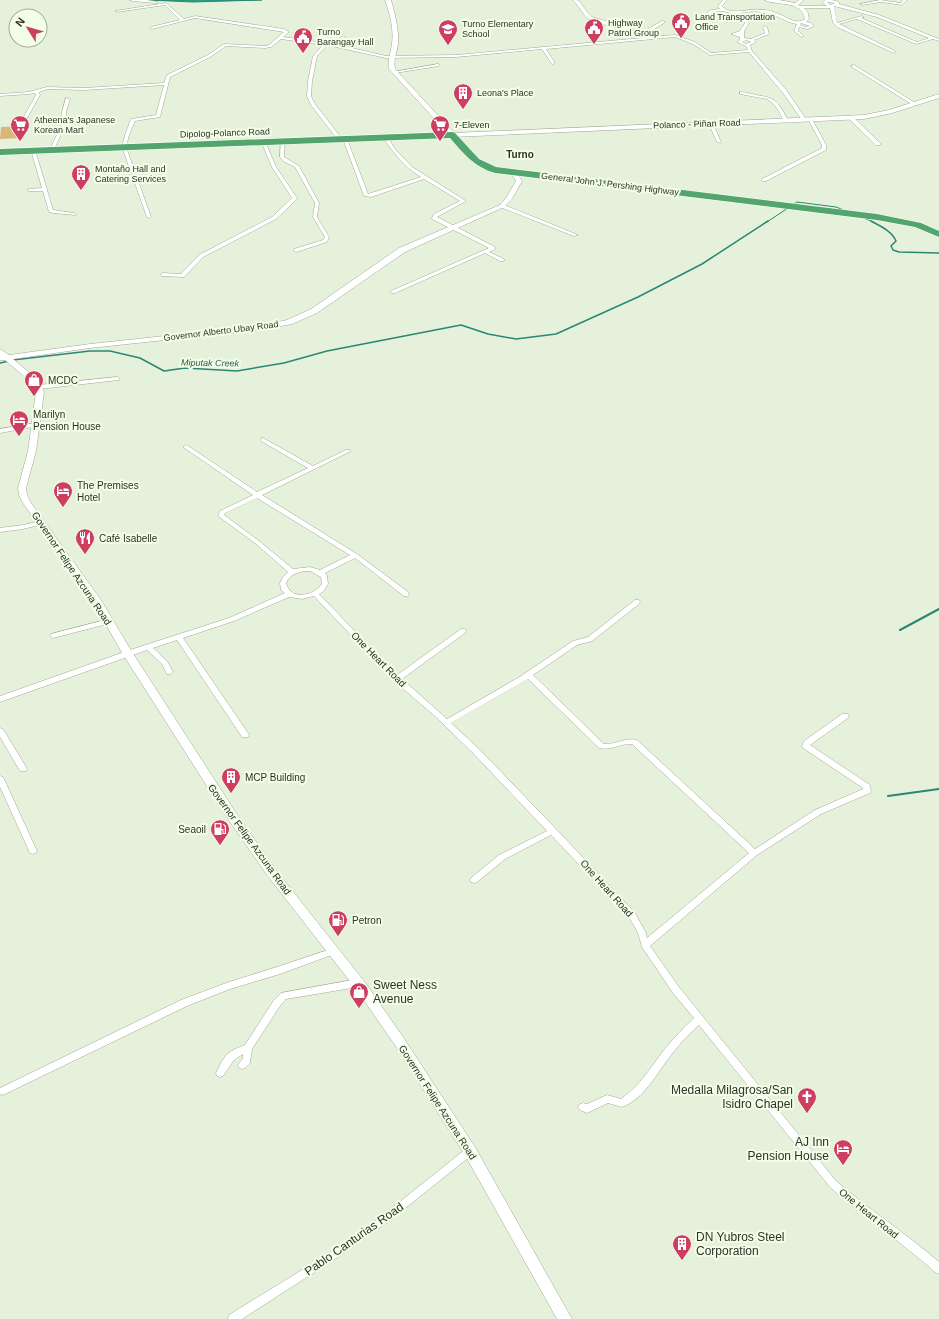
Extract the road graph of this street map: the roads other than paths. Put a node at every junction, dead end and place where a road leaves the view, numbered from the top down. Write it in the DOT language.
graph roads {
  1 [pos="132,0"];
  2 [pos="388,0"];
  3 [pos="575,0"];
  4 [pos="725,0"];
  5 [pos="766,0"];
  6 [pos="802,0"];
  7 [pos="829,0"];
  8 [pos="905,0"];
  9 [pos="861,2"];
  10 [pos="166,4"];
  11 [pos="797,6"];
  12 [pos="833,6"];
  13 [pos="723,10"];
  14 [pos="117,11"];
  15 [pos="736,13"];
  16 [pos="867,13"];
  17 [pos="878,16"];
  18 [pos="182,19"];
  19 [pos="859,19"];
  20 [pos="663,22"];
  21 [pos="711,23"];
  22 [pos="800,23"];
  23 [pos="836,24"];
  24 [pos="765,27"];
  25 [pos="152,28"];
  26 [pos="641,35"];
  27 [pos="742,36"];
  28 [pos="802,36"];
  29 [pos="342,37"];
  30 [pos="280,38"];
  31 [pos="932,38"];
  32 [pos="646,39"];
  33 [pos="752,40"];
  34 [pos="939,40"];
  35 [pos="326,44"];
  36 [pos="746,44"];
  37 [pos="341,46"];
  38 [pos="543,48"];
  39 [pos="748,51"];
  40 [pos="894,52"];
  41 [pos="392,57"];
  42 [pos="553,63"];
  43 [pos="438,66"];
  44 [pos="853,66"];
  45 [pos="395,72"];
  46 [pos="166,84"];
  47 [pos="36,92"];
  48 [pos="742,93"];
  49 [pos="0,95"];
  50 [pos="939,96"];
  51 [pos="68,99"];
  52 [pos="915,104"];
  53 [pos="850,117"];
  54 [pos="807,119"];
  55 [pos="24,120"];
  56 [pos="786,120"];
  57 [pos="711,124"];
  58 [pos="452,135"];
  59 [pos="385,137"];
  60 [pos="342,139"];
  61 [pos="283,140"];
  62 [pos="263,141"];
  63 [pos="719,142"];
  64 [pos="878,144"];
  65 [pos="124,147"];
  66 [pos="52,149"];
  67 [pos="33,150"];
  68 [pos="0,152"];
  69 [pos="517,177"];
  70 [pos="424,178"];
  71 [pos="764,180"];
  72 [pos="45,189"];
  73 [pos="29,190"];
  74 [pos="502,206"];
  75 [pos="74,214"];
  76 [pos="149,217"];
  77 [pos="452,228"];
  78 [pos="939,234"];
  79 [pos="576,235"];
  80 [pos="296,250"];
  81 [pos="486,252"];
  82 [pos="502,260"];
  83 [pos="164,275"];
  84 [pos="393,292"];
  85 [pos="5,358"];
  86 [pos="116,379"];
  87 [pos="39,388"];
  88 [pos="36,425"];
  89 [pos="0,431"];
  90 [pos="263,440"];
  91 [pos="186,447"];
  92 [pos="348,451"];
  93 [pos="312,468"];
  94 [pos="257,495"];
  95 [pos="41,523"];
  96 [pos="0,530"];
  97 [pos="355,555"];
  98 [pos="292,572"];
  99 [pos="320,573"];
  100 [pos="288,594"];
  101 [pos="315,594"];
  102 [pos="406,594"];
  103 [pos="637,602"];
  104 [pos="109,621"];
  105 [pos="463,631"];
  106 [pos="53,636"];
  107 [pos="178,637"];
  108 [pos="148,647"];
  109 [pos="128,654"];
  110 [pos="169,672"];
  111 [pos="529,675"];
  112 [pos="397,679"];
  113 [pos="0,699"];
  114 [pos="845,716"];
  115 [pos="446,722"];
  116 [pos="0,731"];
  117 [pos="245,735"];
  118 [pos="23,769"];
  119 [pos="0,778"];
  120 [pos="553,831"];
  121 [pos="33,851"];
  122 [pos="754,853"];
  123 [pos="474,880"];
  124 [pos="645,945"];
  125 [pos="334,951"];
  126 [pos="358,983"];
  127 [pos="699,1019"];
  128 [pos="248,1048"];
  129 [pos="242,1065"];
  130 [pos="220,1073"];
  131 [pos="2,1091"];
  132 [pos="583,1107"];
  133 [pos="470,1151"];
  134 [pos="939,1269"];
  135 [pos="233,1319"];
  136 [pos="565,1319"];
  1 -- 10 [label="street"];
  2 -- 41 [label="main road"];
  3 -- 26 [label="street"];
  4 -- 13 [label="street"];
  5 -- 11 [label="street"];
  6 -- 11 [label="street"];
  7 -- 12 [label="street"];
  8 -- 9 [label="street"];
  9 -- 17 [label="street"];
  10 -- 14 [label="street"];
  10 -- 18 [label="street"];
  11 -- 12 [label="street"];
  11 -- 22 [label="street"];
  12 -- 16 [label="street"];
  12 -- 23 [label="street"];
  13 -- 15 [label="street"];
  13 -- 21 [label="street"];
  15 -- 22 [label="street"];
  15 -- 27 [label="street"];
  16 -- 17 [label="street"];
  16 -- 19 [label="street"];
  17 -- 31 [label="street"];
  18 -- 25 [label="street"];
  18 -- 30 [label="street"];
  19 -- 23 [label="street"];
  19 -- 31 [label="street"];
  20 -- 26 [label="street"];
  22 -- 28 [label="street"];
  23 -- 40 [label="street"];
  24 -- 33 [label="street"];
  26 -- 32 [label="street"];
  27 -- 33 [label="street"];
  27 -- 36 [label="street"];
  29 -- 37 [label="street"];
  30 -- 35 [label="street"];
  30 -- 46 [label="street"];
  31 -- 34 [label="street"];
  32 -- 38 [label="street"];
  32 -- 39 [label="street"];
  33 -- 36 [label="street"];
  35 -- 37 [label="street"];
  35 -- 60 [label="street"];
  36 -- 39 [label="street"];
  37 -- 41 [label="street"];
  38 -- 41 [label="street"];
  38 -- 42 [label="street"];
  39 -- 54 [label="street"];
  41 -- 45 [label="main road"];
  43 -- 45 [label="street"];
  44 -- 52 [label="street"];
  45 -- 58 [label="main road, General John J. Pershing Highway"];
  46 -- 47 [label="street"];
  46 -- 65 [label="street"];
  47 -- 49 [label="street"];
  47 -- 55 [label="street"];
  48 -- 56 [label="street"];
  50 -- 52 [label="main road, Polanco - Piñan Road"];
  51 -- 66 [label="street"];
  52 -- 53 [label="main road, Polanco - Piñan Road"];
  53 -- 54 [label="main road, Polanco - Piñan Road"];
  53 -- 64 [label="street"];
  54 -- 56 [label="main road, Polanco - Piñan Road"];
  54 -- 71 [label="street"];
  56 -- 57 [label="main road, Polanco - Piñan Road"];
  57 -- 58 [label="main road, Polanco - Piñan Road"];
  57 -- 63 [label="street"];
  58 -- 59 [label="highway, Dipolog-Polanco Road"];
  58 -- 69 [label="highway, General John J. Pershing Highway"];
  59 -- 60 [label="highway, Dipolog-Polanco Road"];
  59 -- 70 [label="street"];
  60 -- 61 [label="highway, Dipolog-Polanco Road"];
  60 -- 70 [label="street"];
  61 -- 62 [label="highway, Dipolog-Polanco Road"];
  61 -- 80 [label="street"];
  62 -- 65 [label="highway, Dipolog-Polanco Road"];
  62 -- 83 [label="street"];
  65 -- 66 [label="highway, Dipolog-Polanco Road"];
  65 -- 76 [label="street"];
  66 -- 67 [label="highway, Dipolog-Polanco Road"];
  67 -- 68 [label="highway, Dipolog-Polanco Road"];
  67 -- 72 [label="street"];
  69 -- 74 [label="main road, Governor Alberto Ubay Road"];
  69 -- 78 [label="highway, General John J. Pershing Highway"];
  70 -- 77 [label="street"];
  72 -- 73 [label="street"];
  72 -- 75 [label="street"];
  74 -- 77 [label="main road, Governor Alberto Ubay Road"];
  74 -- 79 [label="street"];
  77 -- 81 [label="street"];
  77 -- 85 [label="main road, Governor Alberto Ubay Road"];
  81 -- 82 [label="street"];
  81 -- 84 [label="street"];
  85 -- 87 [label="main road"];
  86 -- 87 [label="street"];
  87 -- 88 [label="main road, Governor Felipe Azcuna Road"];
  88 -- 89 [label="street"];
  88 -- 95 [label="main road, Governor Felipe Azcuna Road"];
  90 -- 93 [label="street"];
  91 -- 94 [label="street"];
  92 -- 93 [label="street"];
  93 -- 94 [label="street"];
  94 -- 97 [label="street"];
  94 -- 98 [label="street"];
  95 -- 96 [label="street"];
  95 -- 104 [label="main road, Governor Felipe Azcuna Road"];
  97 -- 99 [label="street"];
  97 -- 102 [label="street"];
  98 -- 99 [label="street"];
  98 -- 100 [label="street"];
  99 -- 101 [label="street"];
  100 -- 101 [label="street"];
  100 -- 107 [label="street"];
  101 -- 112 [label="street, One Heart Road"];
  103 -- 111 [label="street"];
  104 -- 106 [label="street"];
  104 -- 109 [label="main road, Governor Felipe Azcuna Road"];
  105 -- 112 [label="street"];
  107 -- 108 [label="street"];
  107 -- 117 [label="street"];
  108 -- 109 [label="street"];
  108 -- 110 [label="street"];
  109 -- 113 [label="street"];
  109 -- 125 [label="main road, Governor Felipe Azcuna Road"];
  111 -- 115 [label="street"];
  111 -- 122 [label="street"];
  112 -- 115 [label="street, One Heart Road"];
  114 -- 122 [label="street"];
  115 -- 120 [label="street, One Heart Road"];
  116 -- 118 [label="street"];
  119 -- 121 [label="street"];
  120 -- 123 [label="street"];
  120 -- 124 [label="street, One Heart Road"];
  122 -- 124 [label="street"];
  124 -- 127 [label="street, One Heart Road"];
  125 -- 126 [label="main road, Governor Felipe Azcuna Road"];
  125 -- 131 [label="street"];
  126 -- 128 [label="street"];
  126 -- 133 [label="main road, Governor Felipe Azcuna Road"];
  127 -- 132 [label="street"];
  127 -- 134 [label="street, One Heart Road"];
  128 -- 129 [label="street"];
  128 -- 130 [label="street"];
  133 -- 135 [label="street, Pablo Canturias Road"];
  133 -- 136 [label="main road, Governor Felipe Azcuna Road"];
}
